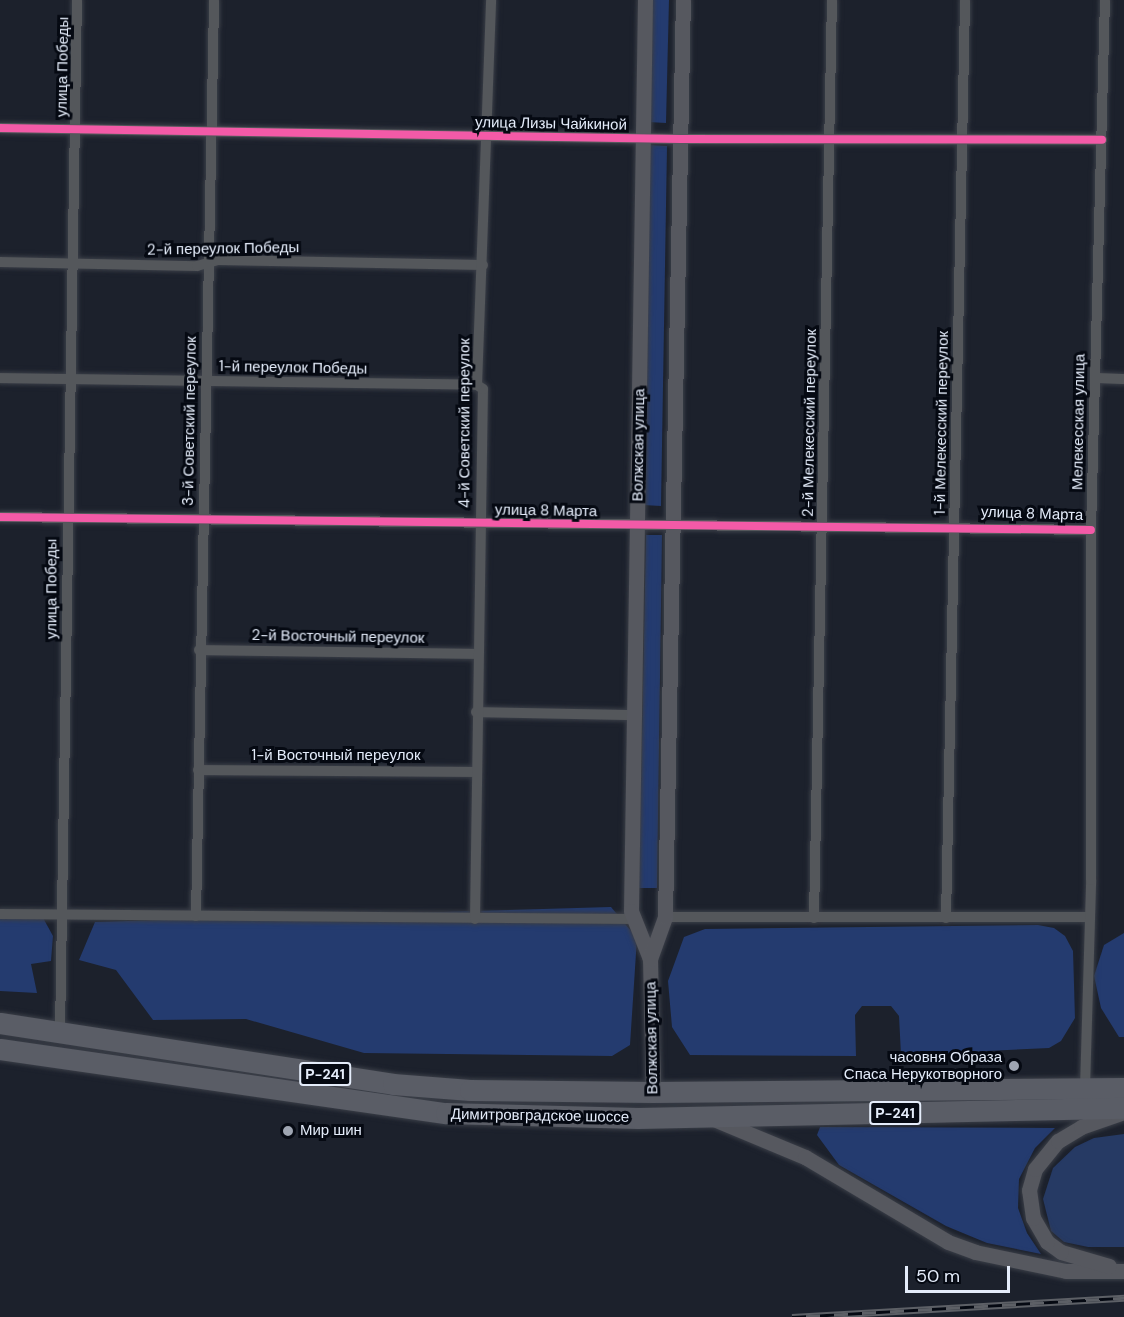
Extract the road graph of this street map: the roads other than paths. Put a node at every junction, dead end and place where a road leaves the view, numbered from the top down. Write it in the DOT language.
graph roads {
  1 [pos="77,0"];
  2 [pos="214,0"];
  3 [pos="491,0"];
  4 [pos="645,0"];
  5 [pos="683,0"];
  6 [pos="832,0"];
  7 [pos="965,0"];
  8 [pos="1105,0"];
  9 [pos="0,128"];
  10 [pos="75,129"];
  11 [pos="212,132"];
  12 [pos="489,136"];
  13 [pos="643,139"];
  14 [pos="681,139"];
  15 [pos="829,139"];
  16 [pos="963,140"];
  17 [pos="1102,140"];
  18 [pos="0,262"];
  19 [pos="207,263"];
  20 [pos="73,264"];
  21 [pos="483,265"];
  22 [pos="0,378"];
  23 [pos="71,378"];
  24 [pos="1095,378"];
  25 [pos="1124,379"];
  26 [pos="207,382"];
  27 [pos="477,385"];
  28 [pos="66,516"];
  29 [pos="0,517"];
  30 [pos="202,519"];
  31 [pos="481,523"];
  32 [pos="638,525"];
  33 [pos="823,525"];
  34 [pos="955,525"];
  35 [pos="671,526"];
  36 [pos="1091,530"];
  37 [pos="200,651"];
  38 [pos="477,654"];
  39 [pos="476,712"];
  40 [pos="634,715"];
  41 [pos="198,770"];
  42 [pos="475,772"];
  43 [pos="0,914"];
  44 [pos="196,916"];
  45 [pos="62,917"];
  46 [pos="665,917"];
  47 [pos="1090,917"];
  48 [pos="814,918"];
  49 [pos="946,918"];
  50 [pos="475,919"];
  51 [pos="635,919"];
  52 [pos="650,959"];
  53 [pos="0,1023"];
  54 [pos="60,1033"];
  55 [pos="0,1049"];
  56 [pos="1105,1091"];
  57 [pos="653,1092"];
  58 [pos="1124,1110"];
  59 [pos="704,1117"];
  60 [pos="654,1118"];
  61 [pos="1124,1270"];
  1 -- 10 [label="street, улица Победы"];
  2 -- 11 [label="street, 3-й Советский переулок"];
  3 -- 12 [label="street, 4-й Советский переулок"];
  4 -- 13 [label="main road, Волжская улица"];
  5 -- 14 [label="main road, Волжская улица"];
  6 -- 15 [label="street, 2-й Мелекесский переулок"];
  7 -- 16 [label="street, 1-й Мелекесский переулок"];
  8 -- 17 [label="street, Мелекесская улица"];
  9 -- 10 [label="street, улица Лизы Чайкиной"];
  10 -- 11 [label="street, улица Лизы Чайкиной"];
  10 -- 20 [label="street, улица Победы"];
  11 -- 12 [label="street, улица Лизы Чайкиной"];
  11 -- 19 [label="street, 3-й Советский переулок"];
  12 -- 13 [label="street, улица Лизы Чайкиной"];
  12 -- 21 [label="street, 4-й Советский переулок"];
  13 -- 14 [label="street, улица Лизы Чайкиной"];
  13 -- 32 [label="main road, Волжская улица"];
  14 -- 15 [label="street, улица Лизы Чайкиной"];
  14 -- 35 [label="main road, Волжская улица"];
  15 -- 16 [label="street, улица Лизы Чайкиной"];
  15 -- 33 [label="street, 2-й Мелекесский переулок"];
  16 -- 17 [label="street, улица Лизы Чайкиной"];
  16 -- 34 [label="street, 1-й Мелекесский переулок"];
  17 -- 24 [label="street, Мелекесская улица"];
  18 -- 20 [label="street, 2-й переулок Победы"];
  19 -- 20 [label="street, 2-й переулок Победы"];
  19 -- 21 [label="street, 2-й переулок Победы"];
  19 -- 26 [label="street, 3-й Советский переулок"];
  20 -- 23 [label="street, улица Победы"];
  21 -- 27 [label="street, 4-й Советский переулок"];
  22 -- 23 [label="street, 1-й переулок Победы"];
  23 -- 26 [label="street, 1-й переулок Победы"];
  23 -- 28 [label="street, улица Победы"];
  24 -- 25 [label="street"];
  24 -- 36 [label="street, Мелекесская улица"];
  26 -- 27 [label="street, 1-й переулок Победы"];
  26 -- 30 [label="street, 3-й Советский переулок"];
  27 -- 31 [label="street, 4-й Советский переулок"];
  28 -- 29 [label="street, улица 8 Марта"];
  28 -- 30 [label="street, улица 8 Марта"];
  28 -- 45 [label="street, улица Победы"];
  30 -- 31 [label="street, улица 8 Марта"];
  30 -- 37 [label="street, 3-й Советский переулок"];
  31 -- 32 [label="street, улица 8 Марта"];
  31 -- 38 [label="street, 4-й Советский переулок"];
  32 -- 35 [label="street, улица 8 Марта"];
  32 -- 40 [label="main road, Волжская улица"];
  33 -- 34 [label="street, улица 8 Марта"];
  33 -- 35 [label="street, улица 8 Марта"];
  33 -- 48 [label="street, 2-й Мелекесский переулок"];
  34 -- 36 [label="street, улица 8 Марта"];
  34 -- 49 [label="street, 1-й Мелекесский переулок"];
  35 -- 46 [label="main road, Волжская улица"];
  36 -- 47 [label="street, Мелекесская улица"];
  37 -- 38 [label="street, 2-й Восточный переулок"];
  37 -- 41 [label="street, 3-й Советский переулок"];
  38 -- 39 [label="street, 4-й Советский переулок"];
  39 -- 40 [label="street"];
  39 -- 42 [label="street, 4-й Советский переулок"];
  40 -- 51 [label="main road, Волжская улица"];
  41 -- 42 [label="street, 1-й Восточный переулок"];
  41 -- 44 [label="street, 3-й Советский переулок"];
  42 -- 50 [label="street, 4-й Советский переулок"];
  43 -- 45 [label="street"];
  44 -- 45 [label="street"];
  44 -- 50 [label="street"];
  45 -- 54 [label="street, улица Победы"];
  46 -- 48 [label="street"];
  46 -- 52 [label="main road, Волжская улица"];
  47 -- 49 [label="street"];
  47 -- 56 [label="street, Мелекесская улица"];
  48 -- 49 [label="street"];
  50 -- 51 [label="street"];
  51 -- 52 [label="main road, Волжская улица"];
  52 -- 57 [label="main road, Волжская улица"];
  53 -- 54 [label="highway, Димитровградское шоссе / Р-241"];
  54 -- 57 [label="highway, Димитровградское шоссе / Р-241"];
  55 -- 60 [label="highway, Димитровградское шоссе / Р-241"];
  56 -- 57 [label="highway, Димитровградское шоссе / Р-241"];
  56 -- 58 [label="highway, Р-241"];
  56 -- 59 [label="highway, Димитровградское шоссе / Р-241"];
  57 -- 60 [label="highway, Волжская улица"];
  58 -- 61 [label="main road"];
  59 -- 60 [label="highway, Димитровградское шоссе / Р-241"];
  59 -- 61 [label="main road"];
}
